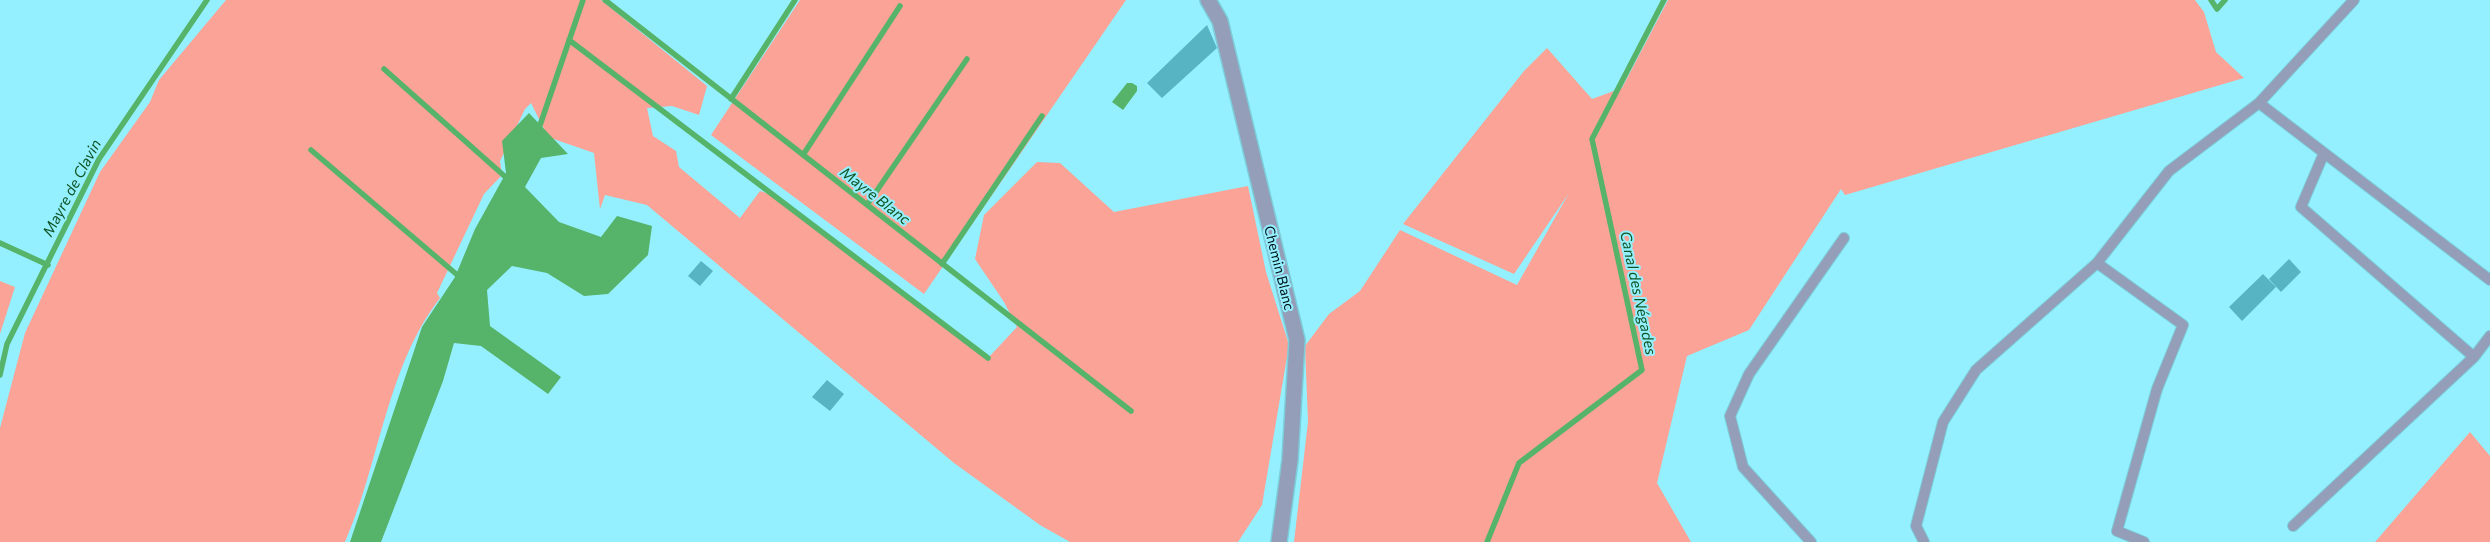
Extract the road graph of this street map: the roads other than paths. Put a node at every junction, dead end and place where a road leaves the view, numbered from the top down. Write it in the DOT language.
graph roads {
  1 [pos="1208,0"];
  2 [pos="2354,0"];
  3 [pos="2259,103"];
  4 [pos="2324,153"];
  5 [pos="1844,238"];
  6 [pos="2097,263"];
  7 [pos="2490,280"];
  8 [pos="2490,336"];
  9 [pos="2474,357"];
  10 [pos="2293,526"];
  11 [pos="1279,542"];
  12 [pos="1811,542"];
  13 [pos="1924,542"];
  14 [pos="2144,542"];
  1 -- 11 [label="street, Chemin Blanc"];
  2 -- 3 [label="lane"];
  3 -- 4 [label="lane"];
  3 -- 6 [label="lane"];
  4 -- 7 [label="lane"];
  4 -- 9 [label="lane"];
  5 -- 12 [label="lane"];
  6 -- 13 [label="lane"];
  6 -- 14 [label="lane"];
  8 -- 9 [label="lane"];
  9 -- 10 [label="lane"];
}
